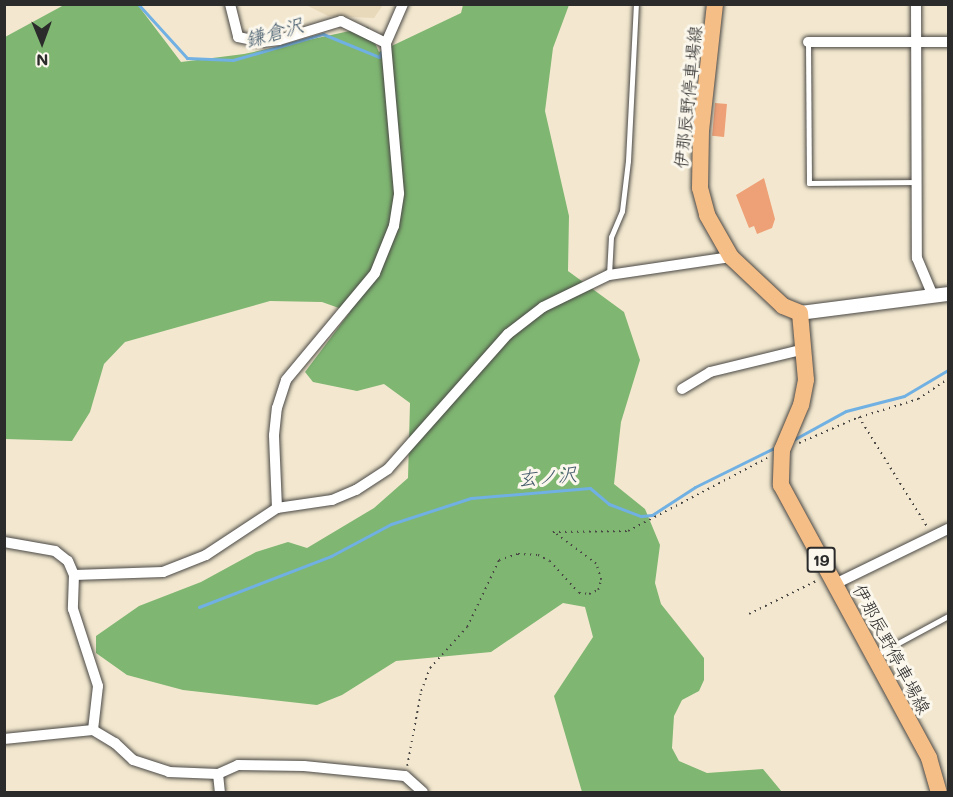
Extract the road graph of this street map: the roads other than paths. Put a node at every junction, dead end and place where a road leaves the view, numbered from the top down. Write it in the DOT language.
graph roads {
  1 [pos="230,4"];
  2 [pos="403,4"];
  3 [pos="636,4"];
  4 [pos="714,4"];
  5 [pos="916,4"];
  6 [pos="808,42"];
  7 [pos="917,42"];
  8 [pos="948,42"];
  9 [pos="386,43"];
  10 [pos="916,182"];
  11 [pos="731,257"];
  12 [pos="609,275"];
  13 [pos="948,294"];
  14 [pos="933,296"];
  15 [pos="800,313"];
  16 [pos="804,349"];
  17 [pos="682,389"];
  18 [pos="278,508"];
  19 [pos="948,529"];
  20 [pos="4,542"];
  21 [pos="74,575"];
  22 [pos="832,579"];
  23 [pos="948,616"];
  24 [pos="873,656"];
  25 [pos="93,730"];
  26 [pos="4,739"];
  27 [pos="218,774"];
  28 [pos="220,792"];
  29 [pos="423,792"];
  30 [pos="939,792"];
  1 -- 9 [label="street"];
  2 -- 9 [label="street"];
  3 -- 12 [label="lane"];
  4 -- 11 [label="main road, 伊那辰野停車場線"];
  5 -- 7 [label="street"];
  6 -- 7 [label="street"];
  6 -- 10 [label="lane"];
  7 -- 8 [label="street"];
  7 -- 10 [label="street"];
  9 -- 18 [label="street"];
  10 -- 14 [label="street"];
  11 -- 12 [label="street"];
  11 -- 15 [label="main road, 伊那辰野停車場線"];
  12 -- 18 [label="street"];
  13 -- 14 [label="street"];
  14 -- 15 [label="street"];
  15 -- 16 [label="main road, 伊那辰野停車場線 / 19"];
  16 -- 17 [label="street"];
  16 -- 22 [label="main road, 伊那辰野停車場線 / 19"];
  18 -- 21 [label="street"];
  19 -- 22 [label="street"];
  20 -- 21 [label="street"];
  21 -- 25 [label="street"];
  22 -- 24 [label="main road, 伊那辰野停車場線 / 19"];
  23 -- 24 [label="lane"];
  24 -- 30 [label="main road, 伊那辰野停車場線 / 19"];
  25 -- 26 [label="street"];
  25 -- 27 [label="street"];
  27 -- 28 [label="street"];
  27 -- 29 [label="street"];
}
